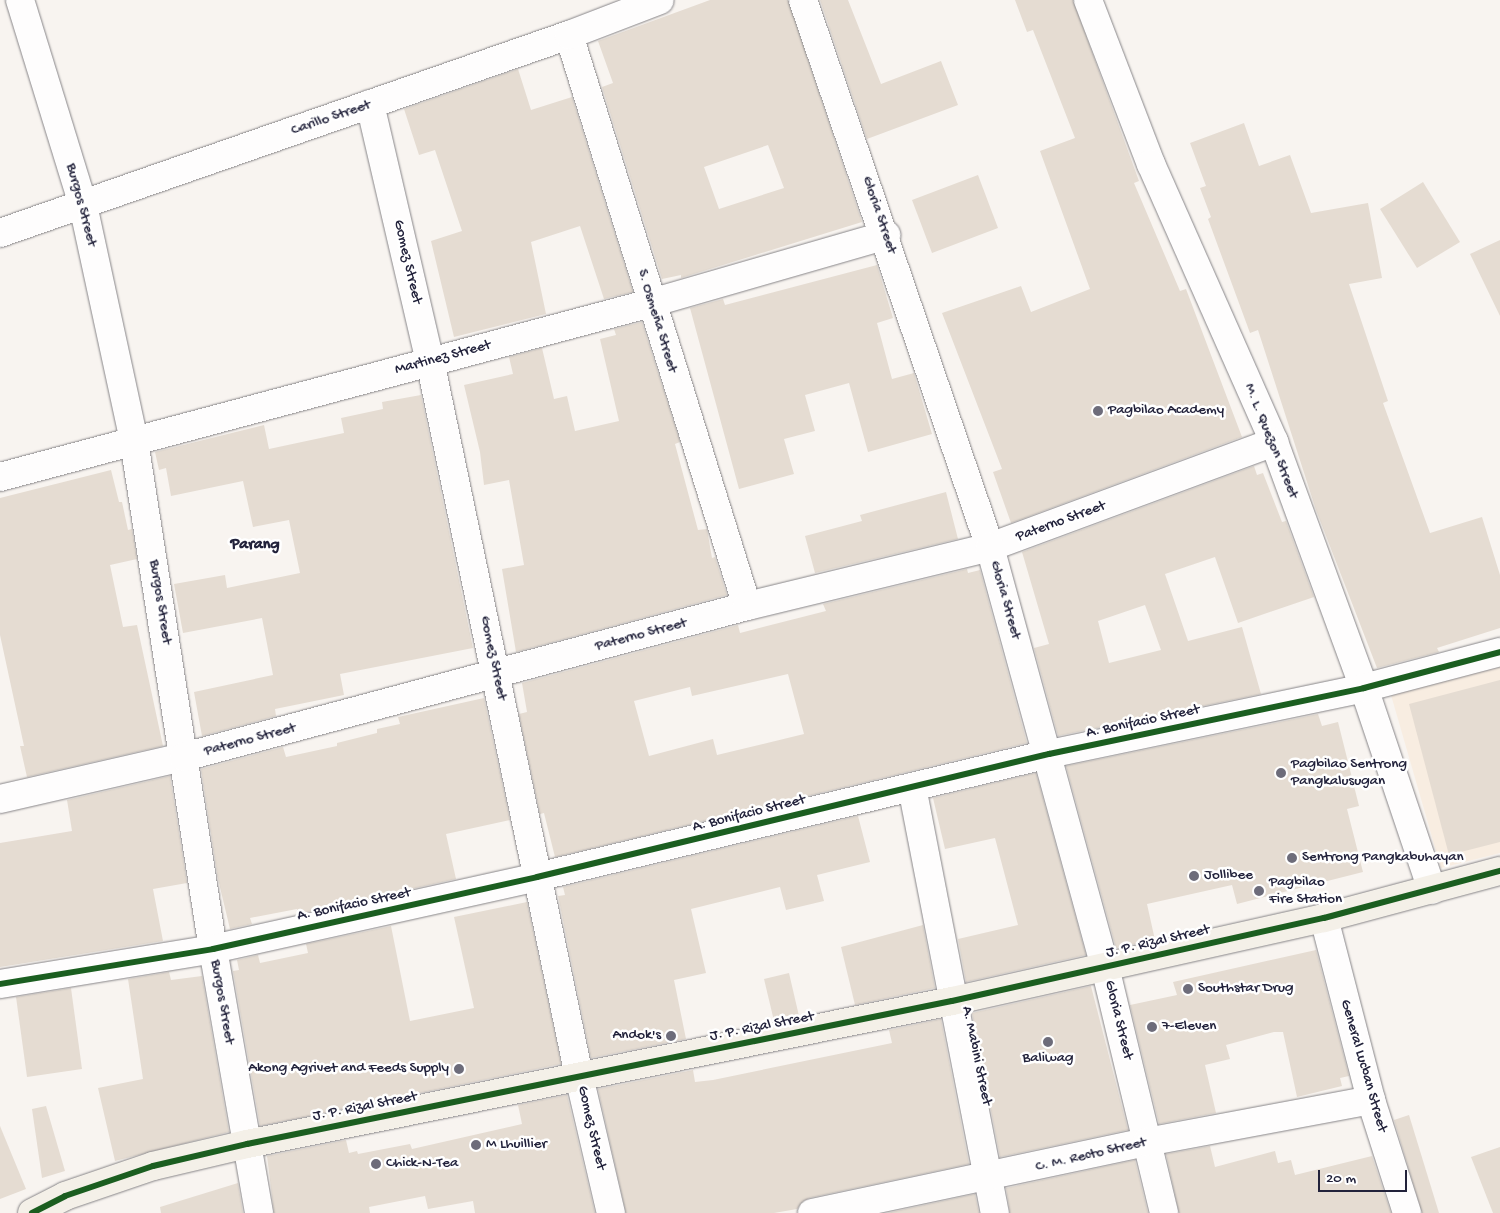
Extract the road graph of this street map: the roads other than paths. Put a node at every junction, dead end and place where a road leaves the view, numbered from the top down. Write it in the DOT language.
graph roads {
  1 [pos="20,0"];
  2 [pos="660,0"];
  3 [pos="803,0"];
  4 [pos="1088,0"];
  5 [pos="569,35"];
  6 [pos="370,104"];
  7 [pos="83,205"];
  8 [pos="0,233"];
  9 [pos="886,235"];
  10 [pos="651,303"];
  11 [pos="430,361"];
  12 [pos="134,440"];
  13 [pos="1274,442"];
  14 [pos="0,477"];
  15 [pos="990,547"];
  16 [pos="747,606"];
  17 [pos="1500,652"];
  18 [pos="496,674"];
  19 [pos="1364,688"];
  20 [pos="1049,754"];
  21 [pos="184,757"];
  22 [pos="912,787"];
  23 [pos="1,792"];
  24 [pos="1500,871"];
  25 [pos="538,878"];
  26 [pos="1432,890"];
  27 [pos="1324,918"];
  28 [pos="213,949"];
  29 [pos="1105,967"];
  30 [pos="0,984"];
  31 [pos="952,1001"];
  32 [pos="579,1076"];
  33 [pos="1371,1100"];
  34 [pos="1147,1142"];
  35 [pos="247,1144"];
  36 [pos="989,1178"];
  37 [pos="32,1213"];
  38 [pos="260,1213"];
  39 [pos="611,1213"];
  40 [pos="812,1213"];
  41 [pos="995,1213"];
  42 [pos="1164,1213"];
  43 [pos="1407,1213"];
  1 -- 7 [label="street, Burgos Street"];
  2 -- 5 [label="street, Carillo Street"];
  3 -- 9 [label="street, Gloria Street"];
  4 -- 13 [label="street, M. L. Quezon Street"];
  5 -- 6 [label="street, Carillo Street"];
  5 -- 10 [label="street, S. Osmeña Street"];
  6 -- 7 [label="street, Carillo Street"];
  6 -- 11 [label="street, Gomez Street"];
  7 -- 8 [label="street, Carillo Street"];
  7 -- 12 [label="street, Burgos Street"];
  9 -- 10 [label="street, Martinez Street"];
  9 -- 15 [label="street, Gloria Street"];
  10 -- 11 [label="street, Martinez Street"];
  10 -- 16 [label="street, S. Osmeña Street"];
  11 -- 12 [label="street, Martinez Street"];
  11 -- 18 [label="street, Gomez Street"];
  12 -- 14 [label="street, Martinez Street"];
  12 -- 21 [label="street, Burgos Street"];
  13 -- 15 [label="street, Paterno Street"];
  13 -- 19 [label="street, M. L. Quezon Street"];
  15 -- 16 [label="street, Paterno Street"];
  15 -- 20 [label="street, Gloria Street"];
  16 -- 18 [label="street, Paterno Street"];
  17 -- 19 [label="street, A. Bonifacio Street"];
  18 -- 21 [label="street, Paterno Street"];
  18 -- 25 [label="street, Gomez Street"];
  19 -- 20 [label="street, A. Bonifacio Street"];
  19 -- 26 [label="street, M. L. Quezon Street"];
  20 -- 22 [label="street, A. Bonifacio Street"];
  20 -- 29 [label="street, Gloria Street"];
  21 -- 23 [label="street, Paterno Street"];
  21 -- 28 [label="street, Burgos Street"];
  22 -- 25 [label="street, A. Bonifacio Street"];
  22 -- 31 [label="street, A. Mabini Street"];
  24 -- 26 [label="main road, J. P. Rizal Street"];
  25 -- 28 [label="street, A. Bonifacio Street"];
  25 -- 32 [label="street, Gomez Street"];
  26 -- 27 [label="main road, J. P. Rizal Street"];
  27 -- 29 [label="main road, J. P. Rizal Street"];
  27 -- 33 [label="street, General Lucban Street"];
  28 -- 30 [label="street, A. Bonifacio Street"];
  28 -- 35 [label="street, Burgos Street"];
  29 -- 31 [label="main road, J. P. Rizal Street"];
  29 -- 34 [label="street, Gloria Street"];
  31 -- 32 [label="main road, J. P. Rizal Street"];
  31 -- 36 [label="street, A. Mabini Street"];
  32 -- 35 [label="main road, J. P. Rizal Street"];
  32 -- 39 [label="street, Gomez Street"];
  33 -- 34 [label="street, C. M. Recto Street"];
  33 -- 43 [label="street, General Lucban Street"];
  34 -- 36 [label="street, C. M. Recto Street"];
  34 -- 42 [label="street, Gloria Street"];
  35 -- 37 [label="main road, J. P. Rizal Street"];
  35 -- 38 [label="street, Burgos Street"];
  36 -- 40 [label="street, C. M. Recto Street"];
  36 -- 41 [label="street, A. Mabini Street"];
}
